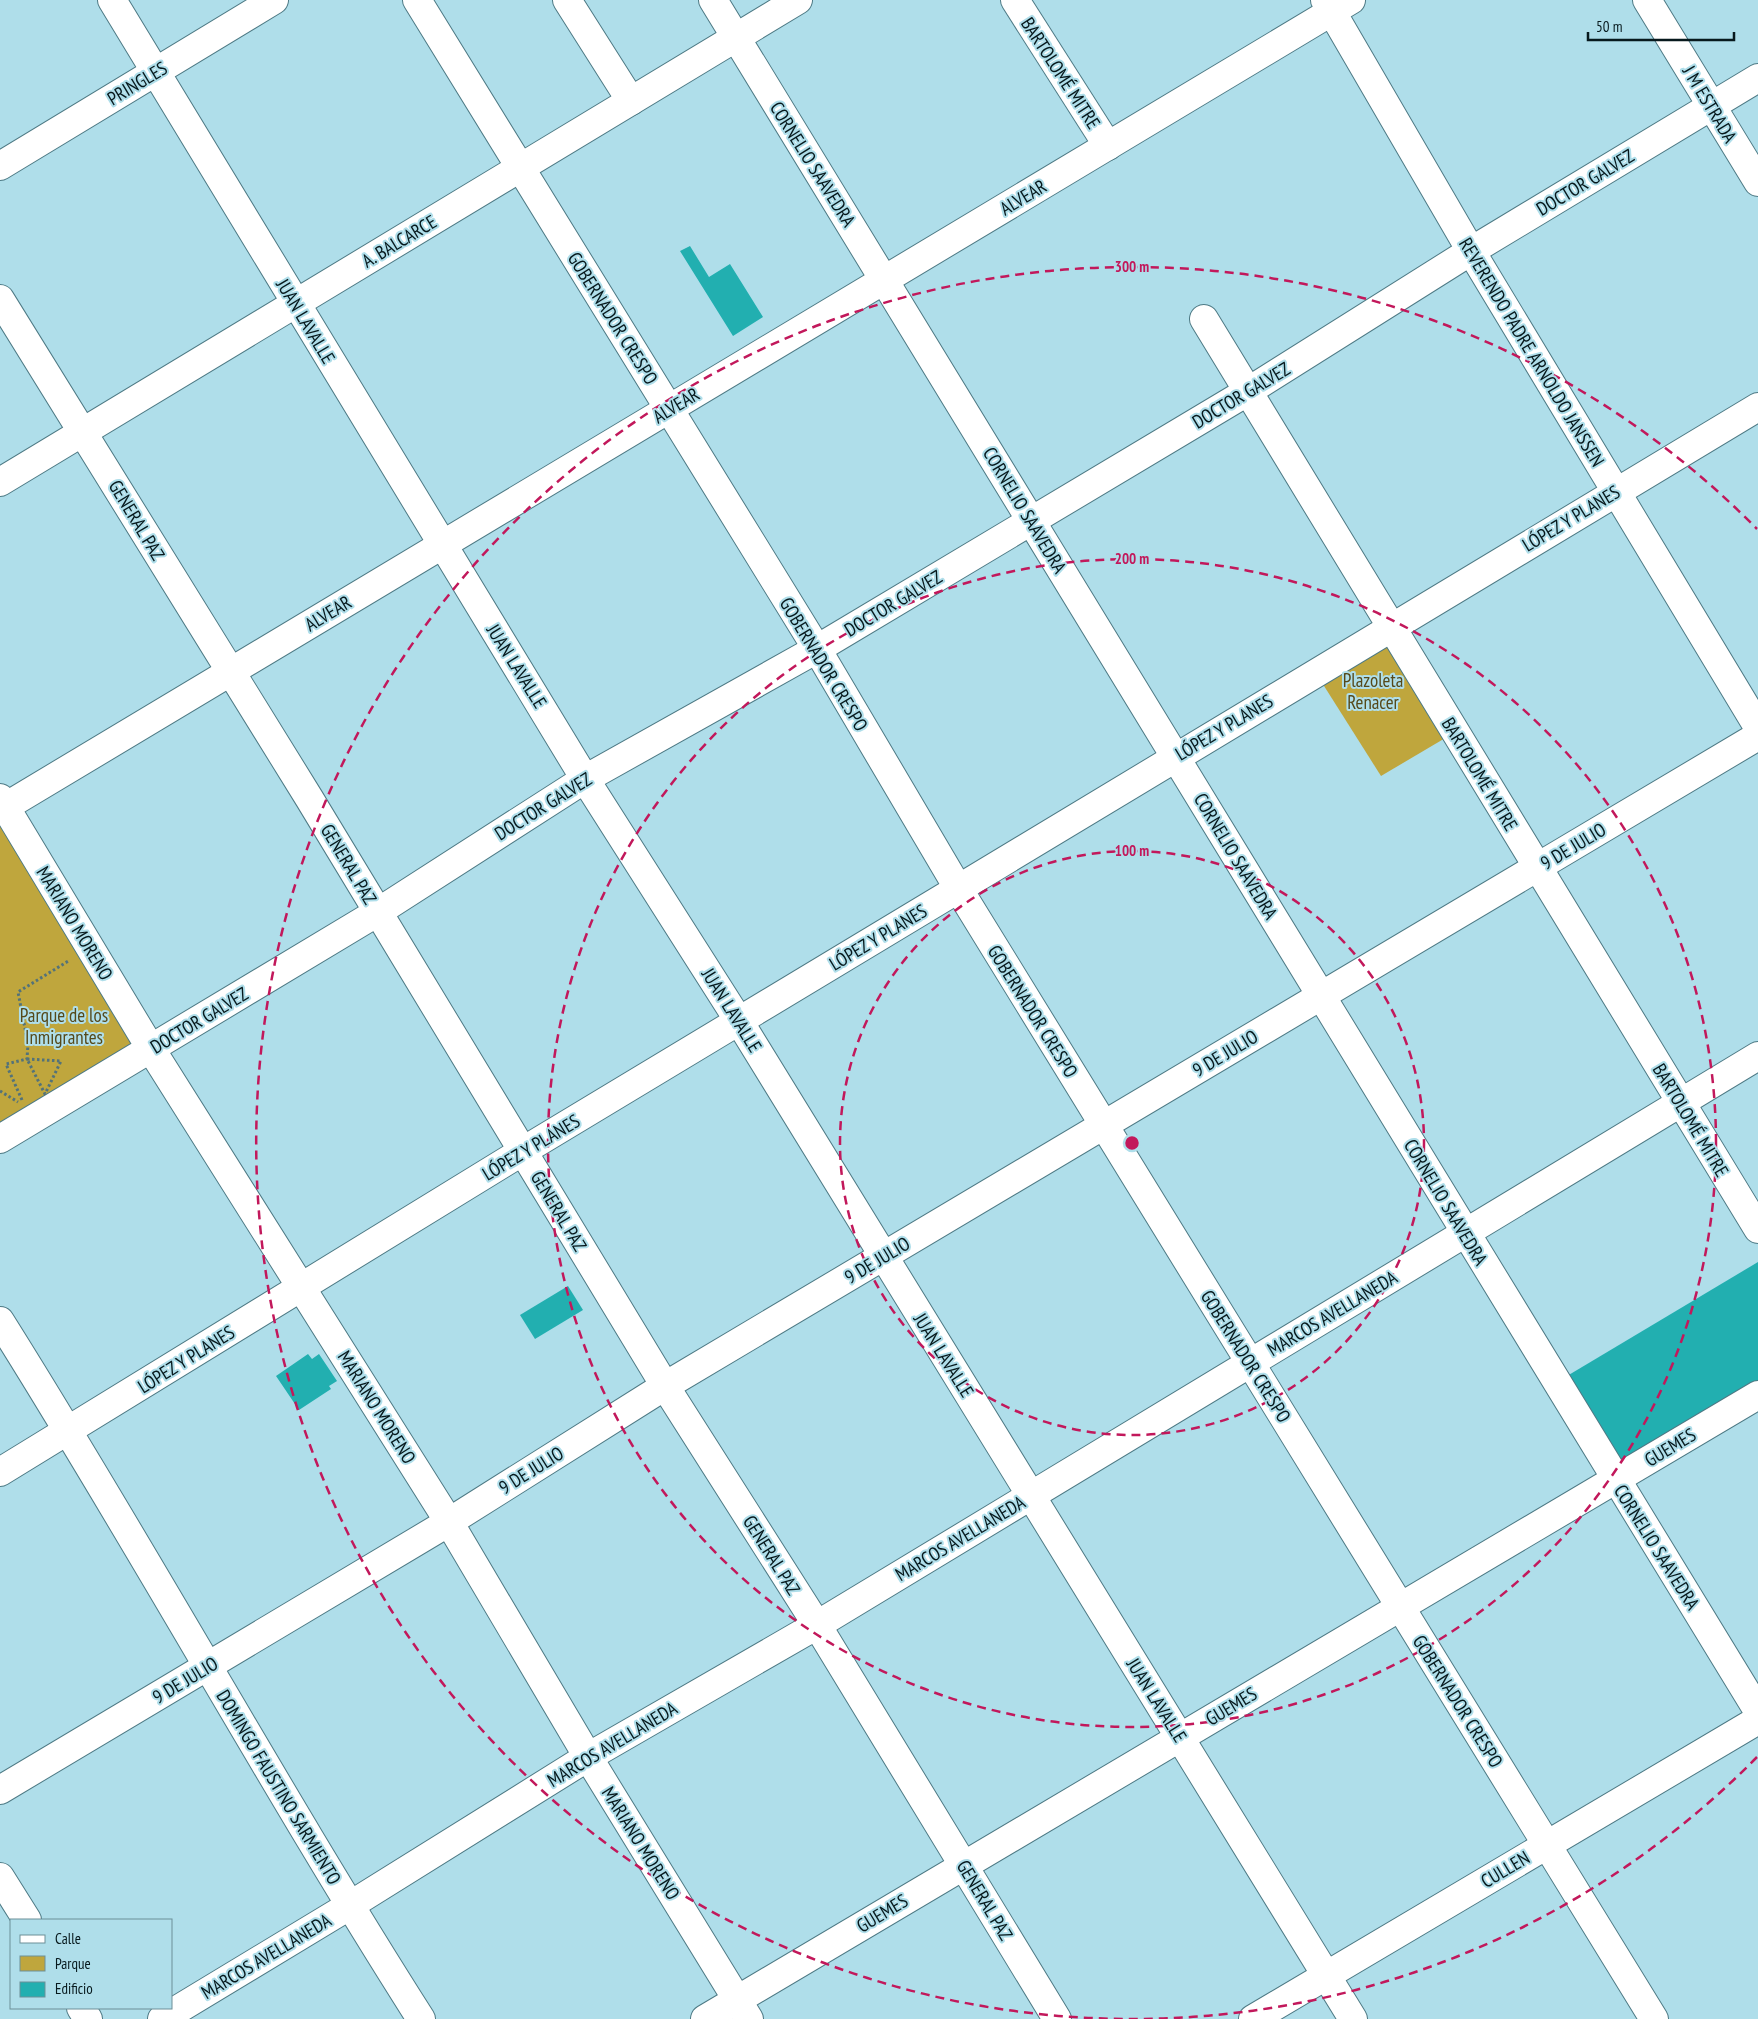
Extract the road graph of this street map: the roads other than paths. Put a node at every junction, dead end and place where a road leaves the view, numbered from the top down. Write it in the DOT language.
graph roads {
  1 [pos="112,0"];
  2 [pos="274,0"];
  3 [pos="417,0"];
  4 [pos="567,0"];
  5 [pos="712,0"];
  6 [pos="798,0"];
  7 [pos="1015,0"];
  8 [pos="1647,0"];
  9 [pos="1336,4"];
  10 [pos="736,38"];
  11 [pos="155,72"];
  12 [pos="1758,78"];
  13 [pos="630,101"];
  14 [pos="1711,106"];
  15 [pos="1108,146"];
  16 [pos="0,166"];
  17 [pos="521,168"];
  18 [pos="1758,182"];
  19 [pos="1471,251"];
  20 [pos="884,280"];
  21 [pos="0,300"];
  22 [pos="296,303"];
  23 [pos="1204,318"];
  24 [pos="1247,392"];
  25 [pos="1758,407"];
  26 [pos="669,409"];
  27 [pos="83,432"];
  28 [pos="0,482"];
  29 [pos="1616,492"];
  30 [pos="1032,520"];
  31 [pos="442,545"];
  32 [pos="1390,626"];
  33 [pos="817,650"];
  34 [pos="229,671"];
  35 [pos="1758,727"];
  36 [pos="1758,736"];
  37 [pos="1175,756"];
  38 [pos="585,779"];
  39 [pos="2,805"];
  40 [pos="1537,867"];
  41 [pos="958,888"];
  42 [pos="378,912"];
  43 [pos="1321,996"];
  44 [pos="739,1021"];
  45 [pos="151,1049"];
  46 [pos="1758,1056"];
  47 [pos="1681,1102"];
  48 [pos="1104,1125"];
  49 [pos="0,1139"];
  50 [pos="523,1151"];
  51 [pos="1758,1229"];
  52 [pos="1465,1233"];
  53 [pos="884,1256"];
  54 [pos="302,1287"];
  55 [pos="0,1321"];
  56 [pos="1250,1363"];
  57 [pos="665,1386"];
  58 [pos="1758,1395"];
  59 [pos="69,1430"];
  60 [pos="0,1472"];
  61 [pos="1615,1480"];
  62 [pos="1031,1495"];
  63 [pos="449,1522"];
  64 [pos="1400,1607"];
  65 [pos="816,1625"];
  66 [pos="208,1667"];
  67 [pos="1758,1712"];
  68 [pos="1758,1720"];
  69 [pos="1180,1737"];
  70 [pos="588,1757"];
  71 [pos="0,1790"];
  72 [pos="1546,1845"];
  73 [pos="963,1865"];
  74 [pos="0,1877"];
  75 [pos="349,1906"];
  76 [pos="26,1919"];
  77 [pos="1326,1975"];
  78 [pos="743,2009"];
  79 [pos="162,2019"];
  80 [pos="421,2019"];
  81 [pos="705,2019"];
  82 [pos="1057,2019"];
  83 [pos="1253,2019"];
  84 [pos="1353,2019"];
  85 [pos="1654,2019"];
  1 -- 11 [label="street, JUAN LAVALLE"];
  2 -- 11 [label="street, PRINGLES"];
  3 -- 17 [label="street, GOBERNADOR CRESPO"];
  4 -- 13 [label="street"];
  5 -- 10 [label="street, CORNELIO SAAVEDRA"];
  6 -- 10 [label="street, A. BALCARCE"];
  7 -- 15 [label="street, BARTOLOMÉ MITRE"];
  8 -- 14 [label="street, J M ESTRADA"];
  9 -- 15 [label="street, ALVEAR"];
  9 -- 19 [label="street, REVERENDO PADRE ARNOLDO JANSSEN"];
  10 -- 13 [label="street, A. BALCARCE"];
  10 -- 20 [label="street, CORNELIO SAAVEDRA"];
  11 -- 16 [label="street, PRINGLES"];
  11 -- 22 [label="street, JUAN LAVALLE"];
  12 -- 14 [label="street, DOCTOR GALVEZ"];
  13 -- 17 [label="street, A. BALCARCE"];
  14 -- 18 [label="street, J M ESTRADA"];
  14 -- 19 [label="street, DOCTOR GALVEZ"];
  15 -- 20 [label="street, ALVEAR"];
  17 -- 22 [label="street, A. BALCARCE"];
  17 -- 26 [label="street, GOBERNADOR CRESPO"];
  19 -- 24 [label="street, DOCTOR GALVEZ"];
  19 -- 29 [label="street, REVERENDO PADRE ARNOLDO JANSSEN"];
  20 -- 26 [label="street, ALVEAR"];
  20 -- 30 [label="street, CORNELIO SAAVEDRA"];
  21 -- 27 [label="street, GENERAL PAZ"];
  22 -- 27 [label="street, A. BALCARCE"];
  22 -- 31 [label="street, JUAN LAVALLE"];
  23 -- 24 [label="street, BARTOLOMÉ MITRE"];
  24 -- 30 [label="street, DOCTOR GALVEZ"];
  24 -- 32 [label="street, BARTOLOMÉ MITRE"];
  25 -- 29 [label="street, LÓPEZ Y PLANES"];
  26 -- 31 [label="street, ALVEAR"];
  26 -- 33 [label="street, GOBERNADOR CRESPO"];
  27 -- 28 [label="street, A. BALCARCE"];
  27 -- 34 [label="street, GENERAL PAZ"];
  29 -- 32 [label="street, LÓPEZ Y PLANES"];
  29 -- 35 [label="street, REVERENDO PADRE ARNOLDO JANSSEN"];
  30 -- 33 [label="street, DOCTOR GALVEZ"];
  30 -- 37 [label="street, CORNELIO SAAVEDRA"];
  31 -- 34 [label="street, ALVEAR"];
  31 -- 38 [label="street, JUAN LAVALLE"];
  32 -- 37 [label="street, LÓPEZ Y PLANES"];
  32 -- 40 [label="street, BARTOLOMÉ MITRE"];
  33 -- 38 [label="street, DOCTOR GALVEZ"];
  33 -- 41 [label="street, GOBERNADOR CRESPO"];
  34 -- 39 [label="street, ALVEAR"];
  34 -- 42 [label="street, GENERAL PAZ"];
  36 -- 40 [label="street, 9 DE JULIO"];
  37 -- 41 [label="street, LÓPEZ Y PLANES"];
  37 -- 43 [label="street, CORNELIO SAAVEDRA"];
  38 -- 42 [label="street, DOCTOR GALVEZ"];
  38 -- 44 [label="street, JUAN LAVALLE"];
  39 -- 45 [label="street, MARIANO MORENO"];
  40 -- 43 [label="street, 9 DE JULIO"];
  40 -- 47 [label="street, BARTOLOMÉ MITRE"];
  41 -- 44 [label="street, LÓPEZ Y PLANES"];
  41 -- 48 [label="street, GOBERNADOR CRESPO"];
  42 -- 45 [label="street, DOCTOR GALVEZ"];
  42 -- 50 [label="street, GENERAL PAZ"];
  43 -- 48 [label="street, 9 DE JULIO"];
  43 -- 52 [label="street, CORNELIO SAAVEDRA"];
  44 -- 50 [label="street, LÓPEZ Y PLANES"];
  44 -- 53 [label="street, JUAN LAVALLE"];
  45 -- 49 [label="street, DOCTOR GALVEZ"];
  45 -- 54 [label="street, MARIANO MORENO"];
  46 -- 47 [label="street, MARCOS AVELLANEDA"];
  47 -- 51 [label="street, BARTOLOMÉ MITRE"];
  47 -- 52 [label="street, MARCOS AVELLANEDA"];
  48 -- 53 [label="street, 9 DE JULIO"];
  48 -- 56 [label="street, GOBERNADOR CRESPO"];
  50 -- 54 [label="street, LÓPEZ Y PLANES"];
  50 -- 57 [label="street, GENERAL PAZ"];
  52 -- 56 [label="street, MARCOS AVELLANEDA"];
  52 -- 61 [label="street, CORNELIO SAAVEDRA"];
  53 -- 57 [label="street, 9 DE JULIO"];
  53 -- 62 [label="street, JUAN LAVALLE"];
  54 -- 59 [label="street, LÓPEZ Y PLANES"];
  54 -- 63 [label="street, MARIANO MORENO"];
  55 -- 59 [label="street, DOMINGO FAUSTINO SARMIENTO"];
  56 -- 62 [label="street, MARCOS AVELLANEDA"];
  56 -- 64 [label="street, GOBERNADOR CRESPO"];
  57 -- 63 [label="street, 9 DE JULIO"];
  57 -- 65 [label="street, GENERAL PAZ"];
  58 -- 61 [label="street, GUEMES"];
  59 -- 60 [label="street, LÓPEZ Y PLANES"];
  59 -- 66 [label="street, DOMINGO FAUSTINO SARMIENTO"];
  61 -- 64 [label="street, GUEMES"];
  61 -- 67 [label="street, CORNELIO SAAVEDRA"];
  62 -- 65 [label="street, MARCOS AVELLANEDA"];
  62 -- 69 [label="street, JUAN LAVALLE"];
  63 -- 66 [label="street, 9 DE JULIO"];
  63 -- 70 [label="street, MARIANO MORENO"];
  64 -- 69 [label="street, GUEMES"];
  64 -- 72 [label="street, GOBERNADOR CRESPO"];
  65 -- 70 [label="street, MARCOS AVELLANEDA"];
  65 -- 73 [label="street, GENERAL PAZ"];
  66 -- 71 [label="street, 9 DE JULIO"];
  66 -- 75 [label="street, DOMINGO FAUSTINO SARMIENTO"];
  68 -- 72 [label="street, CULLEN"];
  69 -- 73 [label="street, GUEMES"];
  69 -- 77 [label="street, JUAN LAVALLE"];
  70 -- 75 [label="street, MARCOS AVELLANEDA"];
  70 -- 78 [label="street, MARIANO MORENO"];
  72 -- 77 [label="street, CULLEN"];
  72 -- 85 [label="street, GOBERNADOR CRESPO"];
  73 -- 78 [label="street, GUEMES"];
  73 -- 82 [label="street, GENERAL PAZ"];
  74 -- 76 [label="street"];
  75 -- 79 [label="street, MARCOS AVELLANEDA"];
  75 -- 80 [label="street, DOMINGO FAUSTINO SARMIENTO"];
  77 -- 83 [label="street, CULLEN"];
  77 -- 84 [label="street, JUAN LAVALLE"];
  78 -- 81 [label="street, GUEMES"];
}
